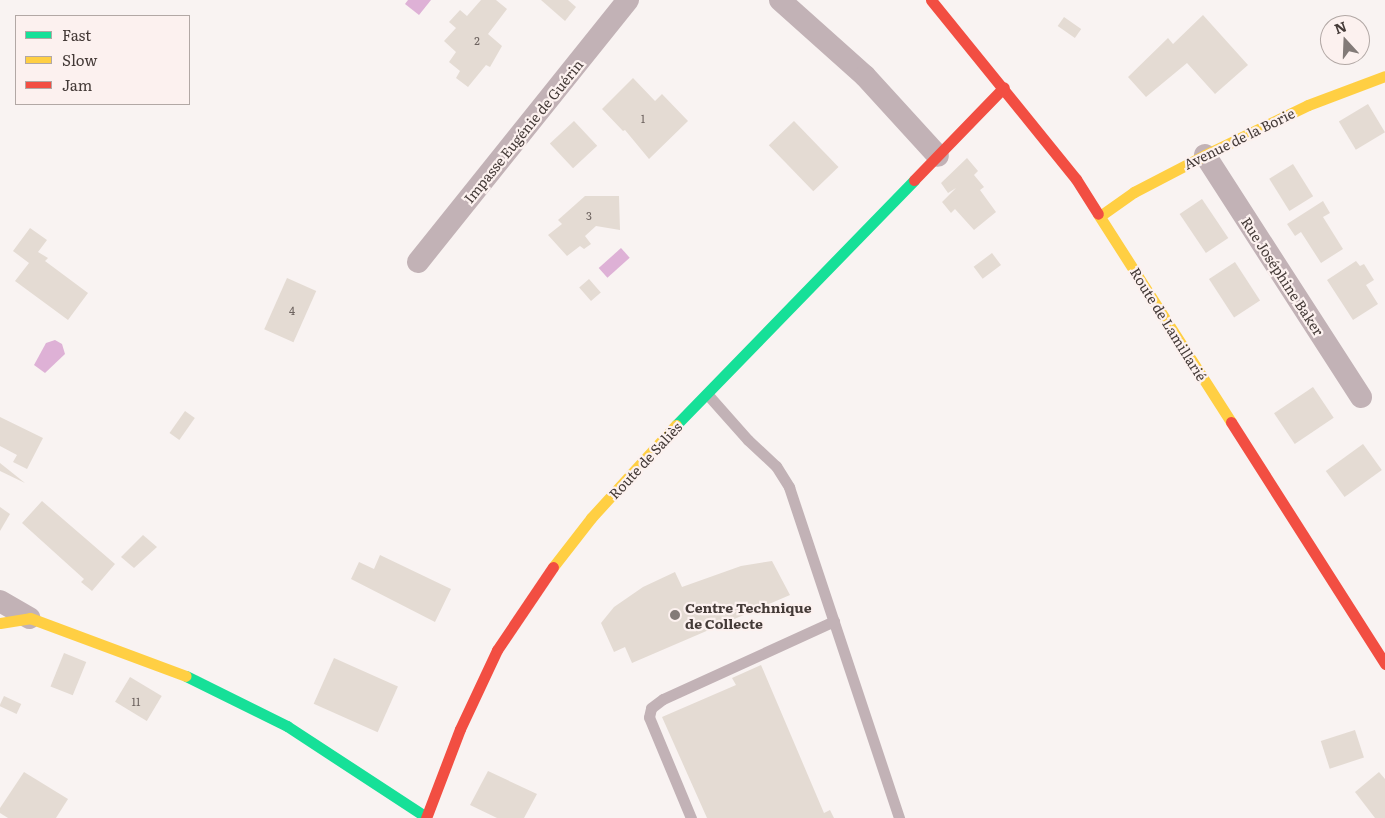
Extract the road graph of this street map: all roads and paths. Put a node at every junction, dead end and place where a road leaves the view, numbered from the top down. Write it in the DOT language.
graph roads {
  1 [pos="628,0"];
  2 [pos="780,0"];
  3 [pos="931,0"];
  4 [pos="1385,76"];
  5 [pos="1004,87"];
  6 [pos="1205,155"];
  7 [pos="938,156"];
  8 [pos="1100,216"];
  9 [pos="418,262"];
  10 [pos="708,395"];
  11 [pos="1361,397"];
  12 [pos="0,601"];
  13 [pos="30,618"];
  14 [pos="834,621"];
  15 [pos="0,623"];
  16 [pos="1385,664"];
  17 [pos="426,818"];
  18 [pos="691,818"];
  19 [pos="899,818"];
  1 -- 9 [label="street, Impasse Eugénie de Guérin"];
  2 -- 7 [label="street"];
  3 -- 5 [label="street, Route de Lamillarié"];
  4 -- 6 [label="street, Avenue de la Borie"];
  5 -- 7 [label="street, Route de Saliès"];
  5 -- 8 [label="street, Route de Lamillarié"];
  6 -- 8 [label="street, Avenue de la Borie"];
  6 -- 11 [label="street, Rue Joséphine Baker"];
  7 -- 10 [label="street, Route de Saliès"];
  8 -- 16 [label="street, Route de Lamillarié"];
  10 -- 14 [label="lane"];
  10 -- 17 [label="street, Route de Saliès"];
  12 -- 13 [label="street"];
  13 -- 15 [label="street"];
  13 -- 17 [label="street"];
  14 -- 18 [label="lane"];
  14 -- 19 [label="lane"];
}
